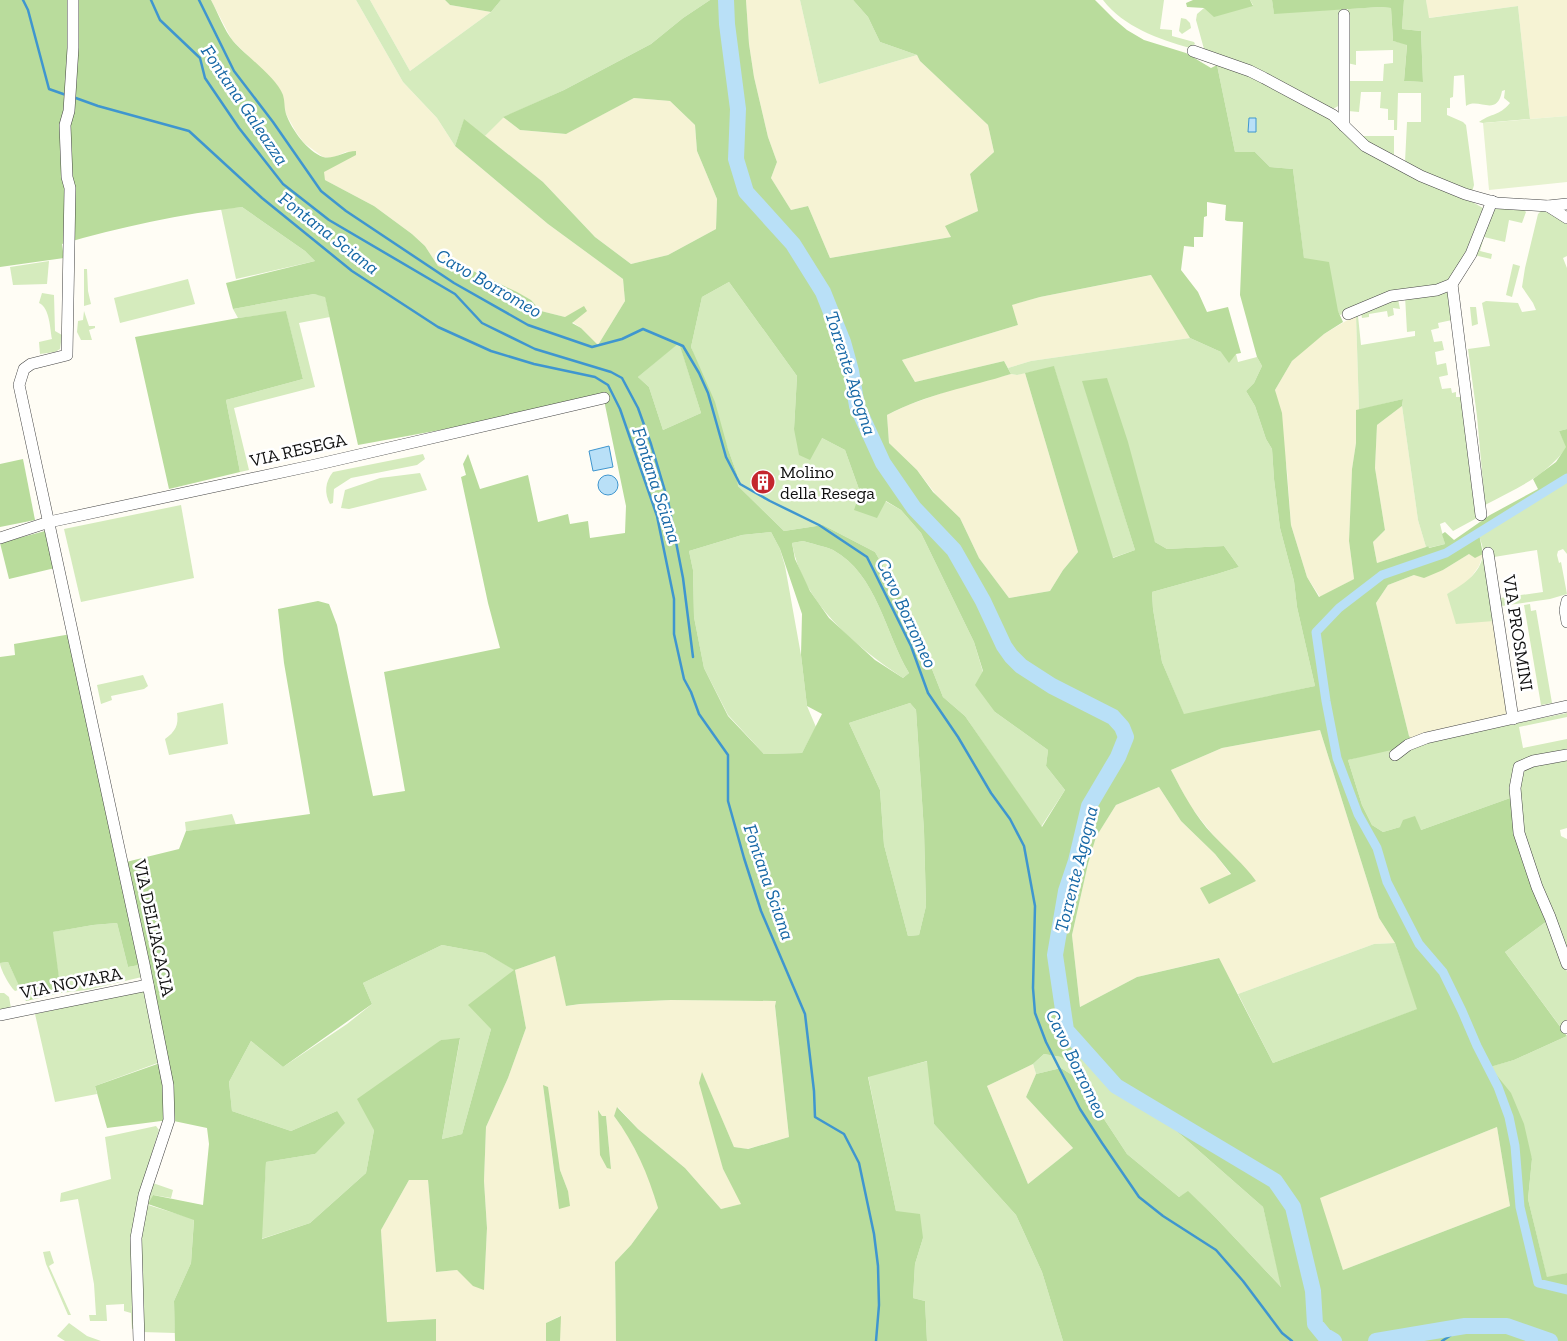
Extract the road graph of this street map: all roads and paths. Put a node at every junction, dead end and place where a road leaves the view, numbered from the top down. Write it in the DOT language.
graph roads {
  1 [pos="73,0"];
  2 [pos="1344,15"];
  3 [pos="1192,51"];
  4 [pos="1344,126"];
  5 [pos="1492,201"];
  6 [pos="1567,204"];
  7 [pos="1548,206"];
  8 [pos="1567,218"];
  9 [pos="1452,284"];
  10 [pos="1348,314"];
  11 [pos="604,398"];
  12 [pos="1481,515"];
  13 [pos="49,522"];
  14 [pos="0,538"];
  15 [pos="1488,553"];
  16 [pos="1567,601"];
  17 [pos="1567,622"];
  18 [pos="1567,706"];
  19 [pos="1513,719"];
  20 [pos="1395,755"];
  21 [pos="1567,755"];
  22 [pos="1567,964"];
  23 [pos="148,985"];
  24 [pos="0,1015"];
  25 [pos="139,1341"];
  1 -- 13 [label="street, VIA DELL'ACACIA"];
  2 -- 4 [label="street"];
  3 -- 4 [label="street"];
  4 -- 5 [label="street"];
  5 -- 7 [label="street"];
  5 -- 9 [label="street"];
  6 -- 7 [label="street"];
  7 -- 8 [label="street"];
  9 -- 10 [label="street"];
  9 -- 12 [label="street"];
  11 -- 13 [label="street, VIA RESEGA"];
  13 -- 14 [label="street, VIA RESEGA"];
  13 -- 23 [label="street, VIA DELL'ACACIA"];
  15 -- 19 [label="street, VIA PROSMINI"];
  16 -- 17 [label="street"];
  18 -- 19 [label="street, VIA PROSMINI"];
  19 -- 20 [label="street, VIA PROSMINI"];
  21 -- 22 [label="street"];
  23 -- 24 [label="street, VIA NOVARA"];
  23 -- 25 [label="street, VIA DELL'ACACIA"];
}
